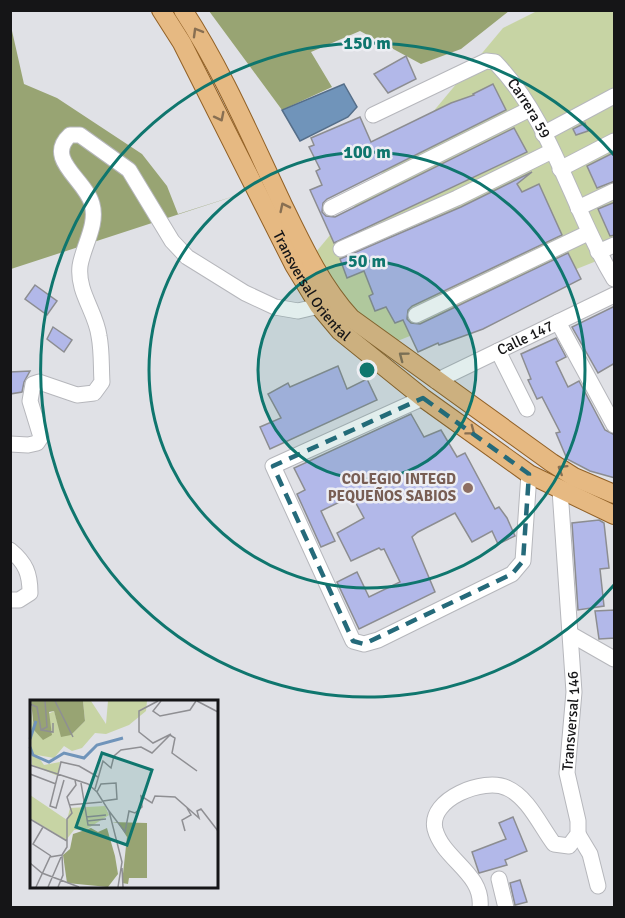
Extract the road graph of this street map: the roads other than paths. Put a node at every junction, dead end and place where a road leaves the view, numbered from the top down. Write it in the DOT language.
graph roads {
  1 [pos="161,10"];
  2 [pos="183,10"];
  3 [pos="615,96"];
  4 [pos="530,110"];
  5 [pos="373,115"];
  6 [pos="543,134"];
  7 [pos="615,141"];
  8 [pos="552,151"];
  9 [pos="560,169"];
  10 [pos="615,191"];
  11 [pos="331,208"];
  12 [pos="578,208"];
  13 [pos="588,233"];
  14 [pos="615,245"];
  15 [pos="341,249"];
  16 [pos="598,252"];
  17 [pos="615,279"];
  18 [pos="615,295"];
  19 [pos="319,306"];
  20 [pos="416,315"];
  21 [pos="558,322"];
  22 [pos="498,351"];
  23 [pos="436,381"];
  24 [pos="423,398"];
  25 [pos="527,409"];
  26 [pos="615,425"];
  27 [pos="10,444"];
  28 [pos="529,474"];
  29 [pos="560,490"];
  30 [pos="615,494"];
  31 [pos="615,514"];
  32 [pos="10,550"];
  33 [pos="10,600"];
  34 [pos="572,635"];
  35 [pos="615,659"];
  36 [pos="578,834"];
  37 [pos="499,879"];
  38 [pos="598,886"];
  39 [pos="480,908"];
  40 [pos="506,908"];
  1 -- 19 [label="main road, Transversal Oriental, one-way"];
  23 -- 2 [label="main road, Transversal Oriental, one-way"];
  3 -- 6 [label="street"];
  4 -- 5 [label="street, Carrera 59"];
  4 -- 6 [label="street, Carrera 59"];
  4 -- 11 [label="street"];
  6 -- 8 [label="street, Carrera 59"];
  7 -- 9 [label="street"];
  8 -- 9 [label="street, Carrera 59"];
  8 -- 15 [label="street"];
  9 -- 12 [label="street, Carrera 59"];
  10 -- 12 [label="street"];
  12 -- 13 [label="street, Carrera 59"];
  13 -- 16 [label="street, Carrera 59"];
  13 -- 20 [label="street"];
  14 -- 16 [label="street"];
  16 -- 17 [label="street, Carrera 59"];
  18 -- 21 [label="street, Calle 147"];
  19 -- 24 [label="main road, Transversal Oriental"];
  19 -- 27 [label="street"];
  21 -- 22 [label="street, Calle 147"];
  21 -- 26 [label="street"];
  22 -- 23 [label="street, Calle 147"];
  22 -- 25 [label="street"];
  30 -- 23 [label="main road, Transversal Oriental, one-way"];
  24 -- 28 [label="main road, Transversal Oriental, one-way"];
  24 -- 28 [label="street"];
  28 -- 29 [label="main road, Transversal Oriental"];
  29 -- 31 [label="main road, Transversal Oriental"];
  29 -- 34 [label="street, Transversal 146"];
  32 -- 33 [label="street"];
  34 -- 35 [label="street"];
  34 -- 36 [label="street, Transversal 146"];
  36 -- 38 [label="street, Transversal 146"];
  36 -- 39 [label="street"];
  37 -- 40 [label="street"];
}
